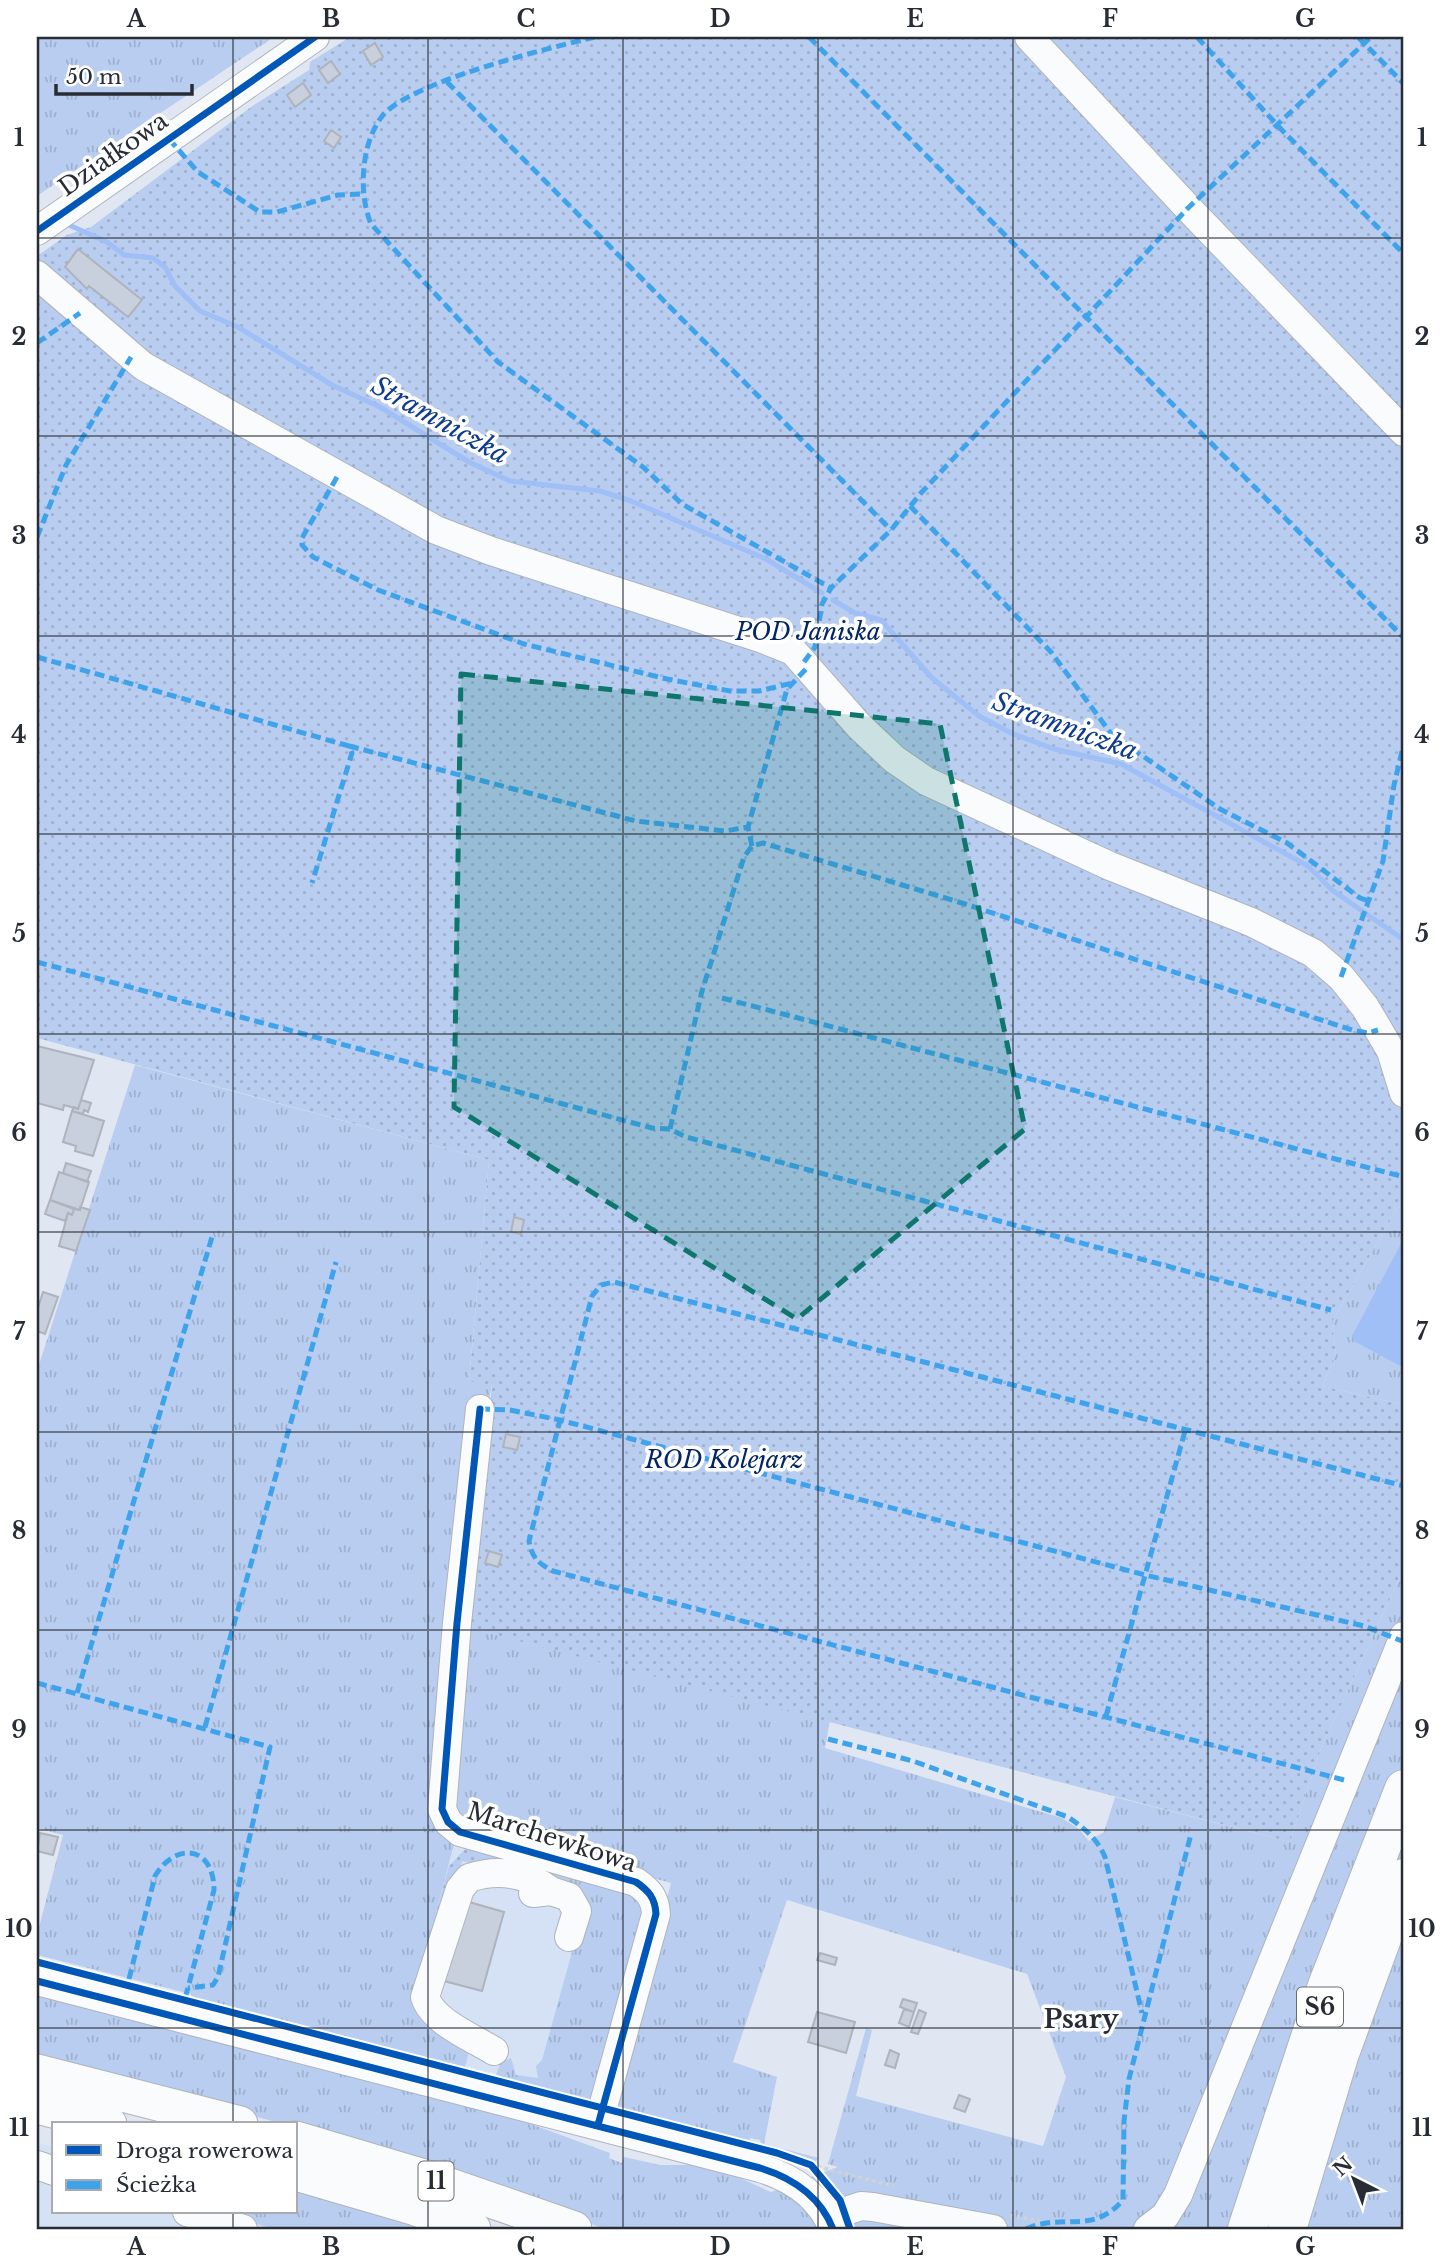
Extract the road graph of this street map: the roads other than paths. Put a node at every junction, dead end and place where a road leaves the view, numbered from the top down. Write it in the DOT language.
graph roads {
  1 [pos="315,37"];
  2 [pos="1029,37"];
  3 [pos="37,231"];
  4 [pos="37,275"];
  5 [pos="1404,432"];
  6 [pos="1404,1093"];
  7 [pos="480,1409"];
  8 [pos="1404,1636"];
  9 [pos="1404,1789"];
  10 [pos="1404,1878"];
  11 [pos="569,1937"];
  12 [pos="37,1981"];
  13 [pos="494,2050"];
  14 [pos="37,2072"];
  15 [pos="37,2106"];
  16 [pos="101,2122"];
  17 [pos="232,2122"];
  18 [pos="598,2125"];
  19 [pos="298,2140"];
  20 [pos="298,2174"];
  21 [pos="194,2214"];
  22 [pos="831,2223"];
  23 [pos="243,2229"];
  24 [pos="473,2229"];
  25 [pos="574,2229"];
  26 [pos="993,2229"];
  27 [pos="1148,2229"];
  28 [pos="1247,2229"];
  29 [pos="1286,2229"];
  1 -- 3 [label="street, Działkowa"];
  2 -- 5 [label="street"];
  4 -- 6 [label="street"];
  7 -- 18 [label="street, Marchewkowa"];
  8 -- 27 [label="street"];
  9 -- 28 [label="highway, S6"];
  10 -- 29 [label="highway, S6"];
  11 -- 13 [label="street"];
  12 -- 18 [label="street"];
  14 -- 17 [label="main road"];
  15 -- 16 [label="main road"];
  18 -- 22 [label="street"];
  19 -- 25 [label="main road, 11"];
  20 -- 24 [label="main road, 11"];
  21 -- 23 [label="street"];
  22 -- 26 [label="street"];
}
